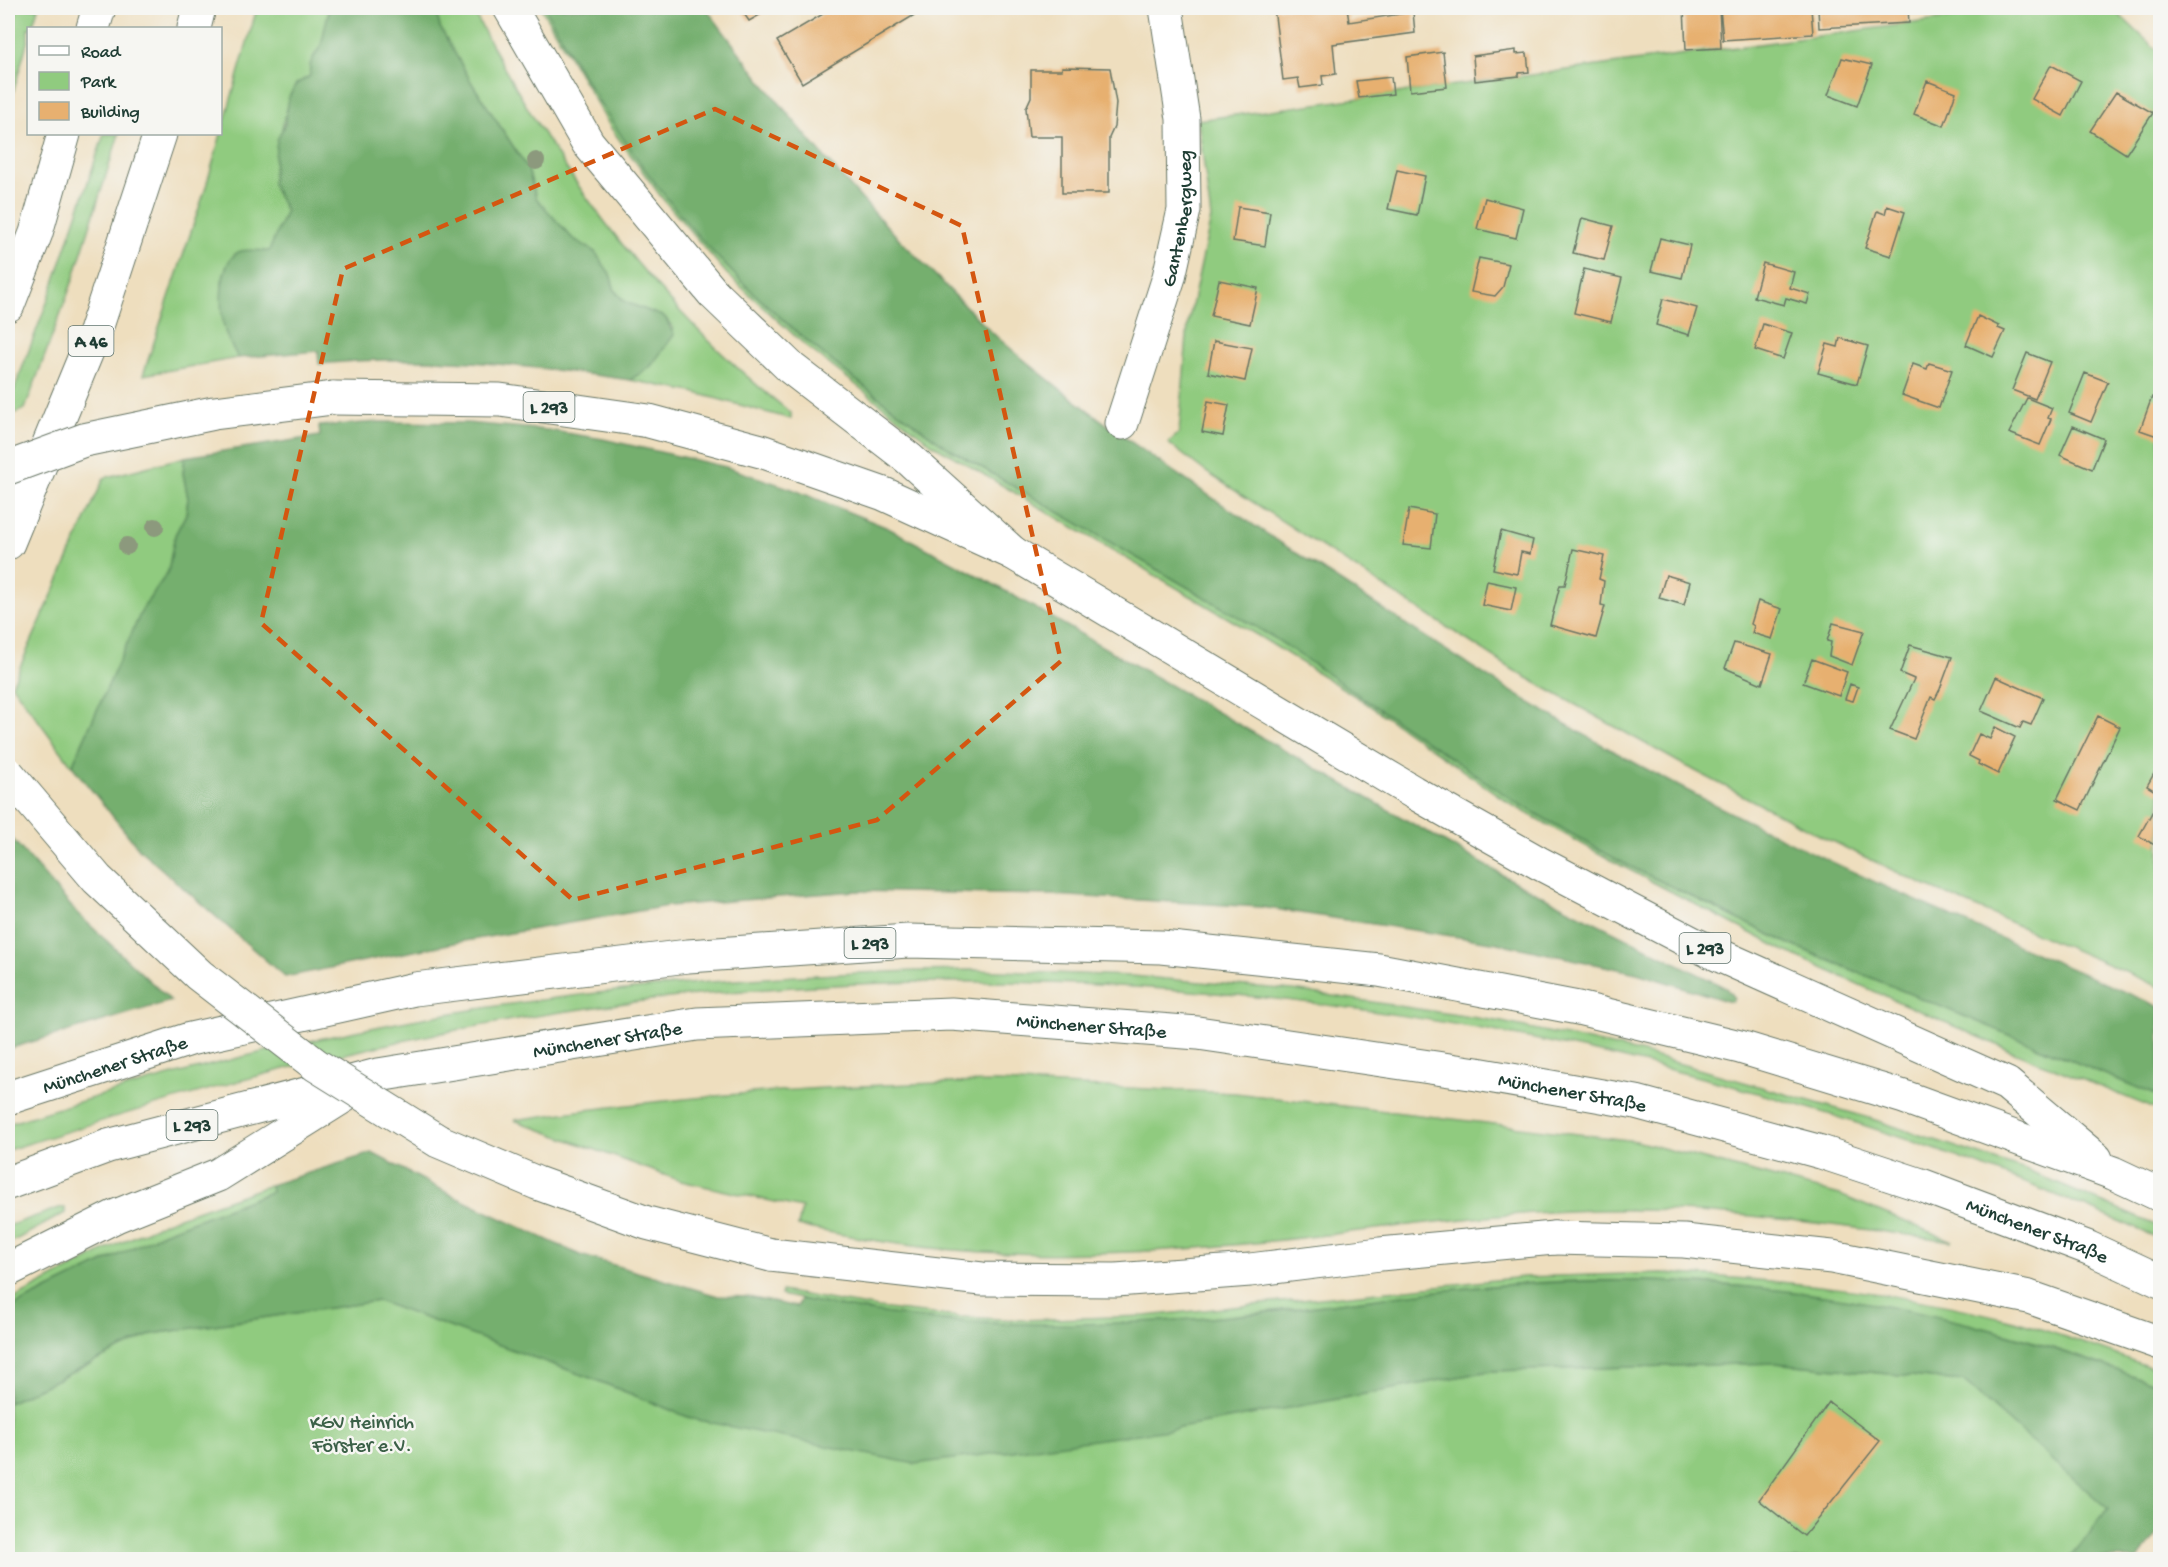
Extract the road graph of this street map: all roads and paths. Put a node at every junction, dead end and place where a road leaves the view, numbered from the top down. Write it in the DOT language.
graph roads {
  1 [pos="99,8"];
  2 [pos="199,8"];
  3 [pos="510,8"];
  4 [pos="1166,8"];
  5 [pos="93,27"];
  6 [pos="194,27"];
  7 [pos="64,135"];
  8 [pos="160,135"];
  9 [pos="8,305"];
  10 [pos="1122,423"];
  11 [pos="8,468"];
  12 [pos="8,543"];
  13 [pos="1013,553"];
  14 [pos="8,774"];
  15 [pos="378,1075"];
  16 [pos="8,1098"];
  17 [pos="2113,1173"];
  18 [pos="8,1183"];
  19 [pos="2160,1195"];
  20 [pos="8,1270"];
  21 [pos="2160,1281"];
  22 [pos="2160,1343"];
  1 -- 5 [label="main road"];
  2 -- 6 [label="main road"];
  3 -- 13 [label="main road"];
  4 -- 10 [label="main road, Gantenbergweg"];
  7 -- 9 [label="main road"];
  8 -- 12 [label="main road, A 46"];
  11 -- 13 [label="main road, L 293, bridge"];
  13 -- 17 [label="main road, L 293"];
  14 -- 22 [label="main road, bridge"];
  15 -- 18 [label="main road, Münchener Straße / L 293"];
  15 -- 20 [label="main road"];
  15 -- 21 [label="main road, Münchener Straße / L 293"];
  16 -- 17 [label="main road, Münchener Straße / L 293"];
  17 -- 19 [label="main road, Münchener Straße / L 293"];
}
